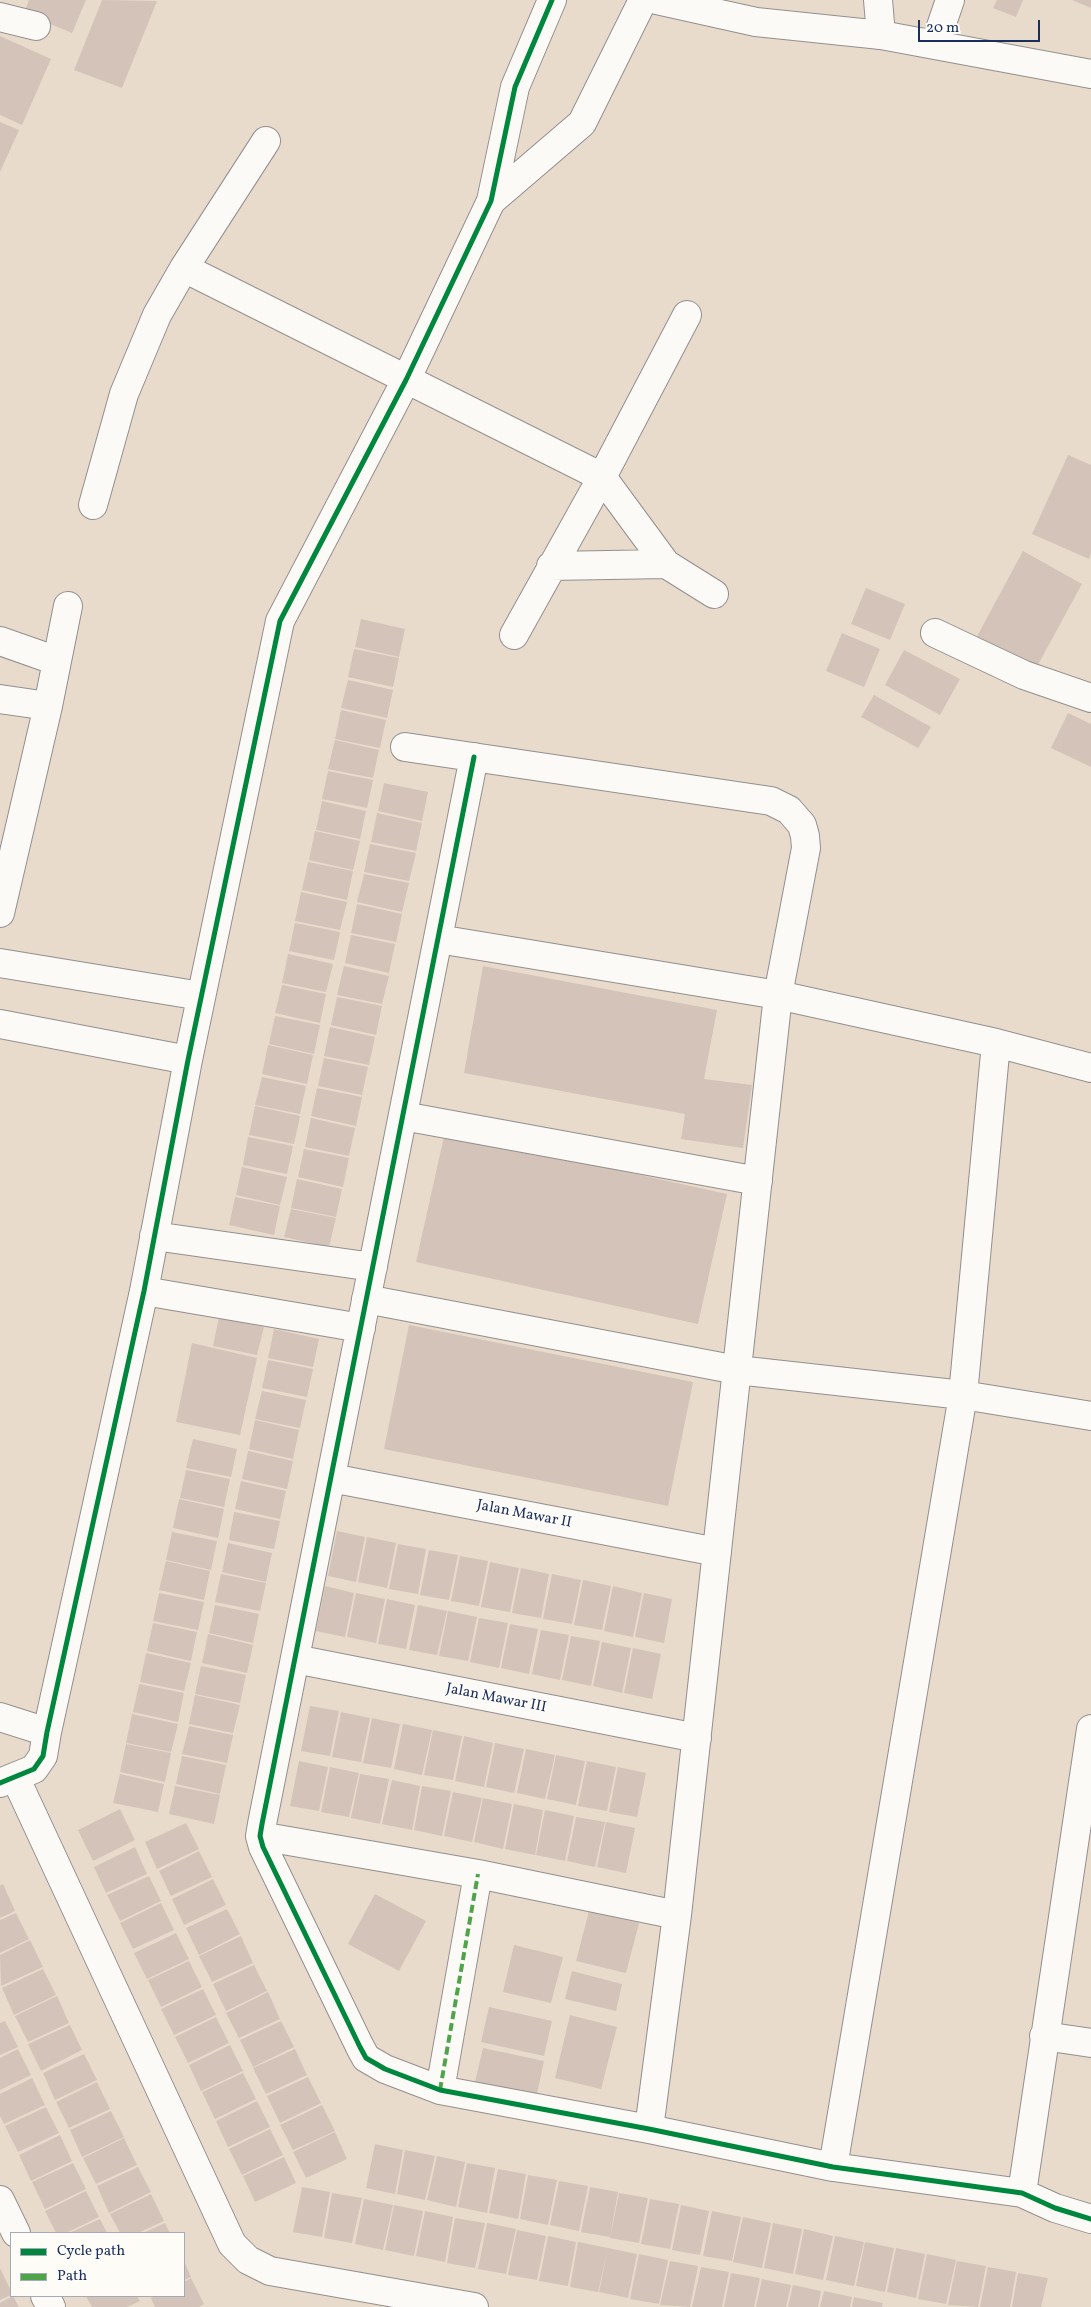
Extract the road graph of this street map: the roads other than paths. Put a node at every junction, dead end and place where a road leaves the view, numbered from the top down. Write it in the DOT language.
graph roads {
  1 [pos="552,0"];
  2 [pos="643,0"];
  3 [pos="657,0"];
  4 [pos="878,0"];
  5 [pos="950,0"];
  6 [pos="0,17"];
  7 [pos="36,26"];
  8 [pos="881,35"];
  9 [pos="935,44"];
  10 [pos="1091,74"];
  11 [pos="266,141"];
  12 [pos="491,200"];
  13 [pos="184,268"];
  14 [pos="687,315"];
  15 [pos="406,380"];
  16 [pos="602,477"];
  17 [pos="92,505"];
  18 [pos="666,564"];
  19 [pos="552,566"];
  20 [pos="714,594"];
  21 [pos="68,606"];
  22 [pos="935,634"];
  23 [pos="514,635"];
  24 [pos="0,641"];
  25 [pos="57,660"];
  26 [pos="1091,698"];
  27 [pos="0,699"];
  28 [pos="48,706"];
  29 [pos="405,747"];
  30 [pos="474,757"];
  31 [pos="1,905"];
  32 [pos="438,939"];
  33 [pos="0,963"];
  34 [pos="778,995"];
  35 [pos="201,996"];
  36 [pos="0,1024"];
  37 [pos="996,1044"];
  38 [pos="188,1060"];
  39 [pos="1091,1068"];
  40 [pos="403,1116"];
  41 [pos="758,1181"];
  42 [pos="154,1236"];
  43 [pos="373,1267"];
  44 [pos="144,1291"];
  45 [pos="366,1299"];
  46 [pos="361,1328"];
  47 [pos="737,1370"];
  48 [pos="963,1395"];
  49 [pos="1091,1416"];
  50 [pos="331,1478"];
  51 [pos="717,1552"];
  52 [pos="295,1659"];
  53 [pos="0,1717"];
  54 [pos="1091,1729"];
  55 [pos="47,1732"];
  56 [pos="697,1738"];
  57 [pos="7,1780"];
  58 [pos="260,1836"];
  59 [pos="1082,1847"];
  60 [pos="478,1874"];
  61 [pos="677,1915"];
  62 [pos="1044,2036"];
  63 [pos="1091,2043"];
  64 [pos="440,2090"];
  65 [pos="650,2129"];
  66 [pos="833,2167"];
  67 [pos="1022,2193"];
  68 [pos="0,2200"];
  69 [pos="1091,2219"];
  70 [pos="16,2232"];
  71 [pos="474,2307"];
  1 -- 12 [label="street"];
  2 -- 12 [label="street"];
  3 -- 8 [label="street"];
  4 -- 8 [label="street"];
  5 -- 9 [label="street"];
  6 -- 7 [label="street"];
  8 -- 9 [label="street"];
  9 -- 10 [label="street"];
  11 -- 13 [label="street"];
  12 -- 15 [label="street"];
  13 -- 15 [label="street"];
  13 -- 17 [label="street"];
  14 -- 16 [label="street"];
  15 -- 16 [label="street"];
  15 -- 35 [label="street"];
  16 -- 18 [label="street"];
  16 -- 19 [label="street"];
  18 -- 19 [label="street"];
  18 -- 20 [label="street"];
  19 -- 23 [label="street"];
  21 -- 25 [label="street"];
  22 -- 26 [label="street"];
  24 -- 25 [label="street"];
  25 -- 28 [label="street"];
  27 -- 28 [label="street"];
  28 -- 31 [label="street"];
  29 -- 30 [label="street"];
  30 -- 32 [label="street"];
  30 -- 34 [label="street"];
  32 -- 34 [label="street"];
  32 -- 40 [label="street"];
  33 -- 35 [label="street"];
  34 -- 37 [label="street"];
  34 -- 41 [label="street"];
  35 -- 38 [label="street"];
  36 -- 38 [label="street"];
  37 -- 39 [label="street"];
  37 -- 48 [label="street"];
  38 -- 42 [label="street"];
  40 -- 41 [label="street"];
  40 -- 43 [label="street"];
  41 -- 47 [label="street"];
  42 -- 43 [label="street"];
  42 -- 44 [label="street"];
  43 -- 45 [label="street"];
  44 -- 46 [label="street"];
  44 -- 55 [label="street"];
  45 -- 46 [label="street"];
  45 -- 47 [label="street"];
  46 -- 50 [label="street"];
  47 -- 48 [label="street"];
  47 -- 51 [label="street"];
  48 -- 49 [label="street"];
  48 -- 66 [label="street"];
  50 -- 51 [label="street, Jalan Mawar II"];
  50 -- 52 [label="street"];
  51 -- 56 [label="street"];
  52 -- 56 [label="street, Jalan Mawar III"];
  52 -- 58 [label="street"];
  53 -- 55 [label="street"];
  54 -- 59 [label="street"];
  55 -- 57 [label="street"];
  56 -- 61 [label="street"];
  57 -- 71 [label="street"];
  58 -- 60 [label="street"];
  58 -- 64 [label="street"];
  59 -- 62 [label="street"];
  60 -- 61 [label="street"];
  60 -- 64 [label="street"];
  61 -- 65 [label="street"];
  62 -- 63 [label="street"];
  62 -- 67 [label="street"];
  64 -- 65 [label="street"];
  65 -- 66 [label="street"];
  66 -- 67 [label="street"];
  67 -- 69 [label="street"];
  68 -- 70 [label="street"];
}
